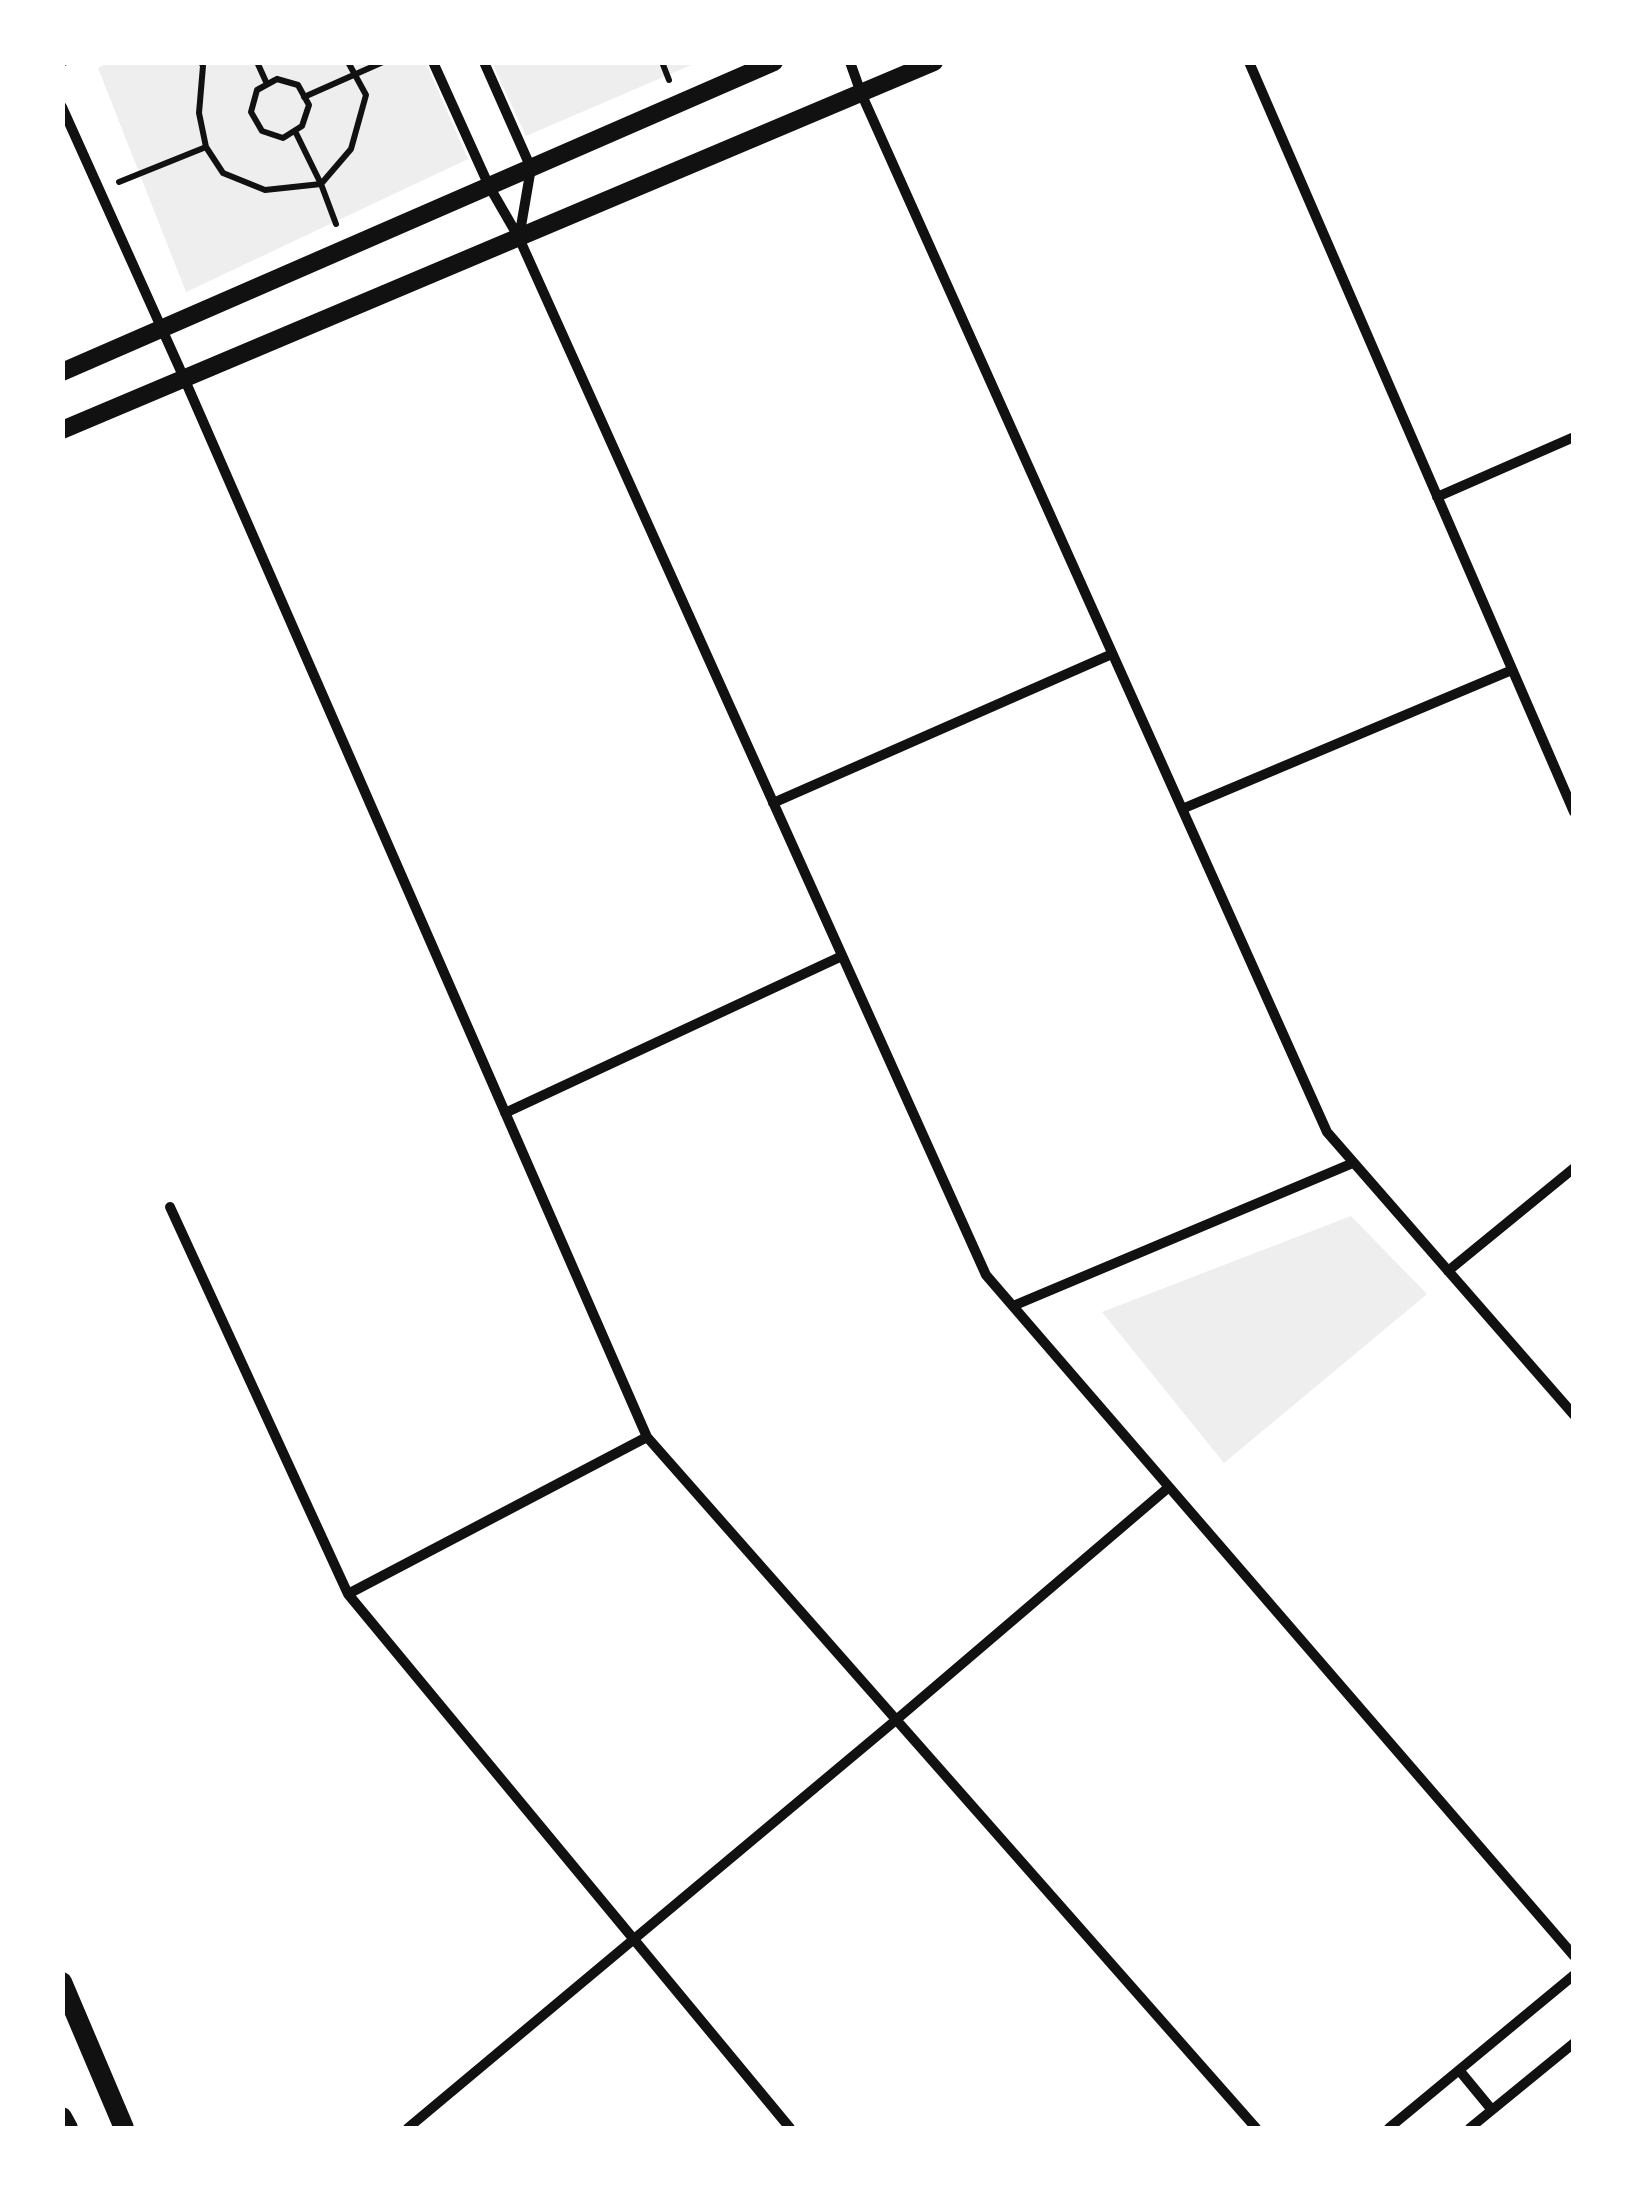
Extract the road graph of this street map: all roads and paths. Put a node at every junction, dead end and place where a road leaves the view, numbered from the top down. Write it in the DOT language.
graph roads {
  1 [pos="202,62"];
  2 [pos="257,62"];
  3 [pos="348,62"];
  4 [pos="383,62"];
  5 [pos="433,62"];
  6 [pos="484,62"];
  7 [pos="774,62"];
  8 [pos="850,62"];
  9 [pos="934,62"];
  10 [pos="1249,62"];
  11 [pos="356,76"];
  12 [pos="267,84"];
  13 [pos="861,93"];
  14 [pos="304,96"];
  15 [pos="62,107"];
  16 [pos="295,131"];
  17 [pos="206,146"];
  18 [pos="531,168"];
  19 [pos="320,184"];
  20 [pos="489,186"];
  21 [pos="99,190"];
  22 [pos="519,238"];
  23 [pos="346,249"];
  24 [pos="162,329"];
  25 [pos="62,372"];
  26 [pos="184,378"];
  27 [pos="62,430"];
  28 [pos="1574,437"];
  29 [pos="1438,497"];
  30 [pos="1112,654"];
  31 [pos="1512,670"];
  32 [pos="774,803"];
  33 [pos="1182,809"];
  34 [pos="1574,812"];
  35 [pos="842,956"];
  36 [pos="505,1113"];
  37 [pos="1353,1162"];
  38 [pos="1574,1168"];
  39 [pos="170,1207"];
  40 [pos="1448,1271"];
  41 [pos="1013,1306"];
  42 [pos="1574,1415"];
  43 [pos="647,1437"];
  44 [pos="1169,1487"];
  45 [pos="348,1594"];
  46 [pos="896,1720"];
  47 [pos="634,1940"];
  48 [pos="1574,1956"];
  49 [pos="1574,1975"];
  50 [pos="62,1982"];
  51 [pos="1574,2042"];
  52 [pos="1460,2070"];
  53 [pos="1492,2110"];
  54 [pos="62,2117"];
  55 [pos="68,2128"];
  56 [pos="124,2128"];
  57 [pos="408,2128"];
  58 [pos="790,2128"];
  59 [pos="1256,2128"];
  60 [pos="1389,2128"];
  61 [pos="1470,2128"];
  1 -- 17 [label="path"];
  2 -- 12 [label="path"];
  3 -- 11 [label="path"];
  4 -- 11 [label="path"];
  5 -- 20 [label="street"];
  6 -- 18 [label="street"];
  7 -- 18 [label="street"];
  8 -- 13 [label="street"];
  9 -- 13 [label="street"];
  10 -- 29 [label="street"];
  11 -- 14 [label="path"];
  11 -- 19 [label="path"];
  12 -- 14 [label="path"];
  12 -- 16 [label="path"];
  13 -- 22 [label="street"];
  13 -- 30 [label="street"];
  14 -- 16 [label="path"];
  15 -- 21 [label="street"];
  16 -- 19 [label="path"];
  17 -- 19 [label="path"];
  17 -- 21 [label="path"];
  18 -- 20 [label="street"];
  18 -- 22 [label="street"];
  19 -- 23 [label="path"];
  20 -- 22 [label="street"];
  20 -- 23 [label="street"];
  21 -- 24 [label="street"];
  22 -- 26 [label="street"];
  22 -- 32 [label="street"];
  23 -- 24 [label="street"];
  24 -- 25 [label="street"];
  24 -- 26 [label="street"];
  26 -- 27 [label="street"];
  26 -- 36 [label="street"];
  28 -- 29 [label="street"];
  29 -- 31 [label="street"];
  30 -- 32 [label="street"];
  30 -- 33 [label="street"];
  31 -- 33 [label="street"];
  31 -- 34 [label="street"];
  32 -- 35 [label="street"];
  33 -- 37 [label="street"];
  35 -- 36 [label="street"];
  35 -- 41 [label="street"];
  36 -- 43 [label="street"];
  37 -- 40 [label="street"];
  37 -- 41 [label="street"];
  38 -- 40 [label="street"];
  39 -- 45 [label="street"];
  40 -- 42 [label="street"];
  41 -- 44 [label="street"];
  43 -- 45 [label="street"];
  43 -- 46 [label="street"];
  44 -- 46 [label="street"];
  44 -- 48 [label="street"];
  45 -- 47 [label="street"];
  46 -- 47 [label="street"];
  46 -- 59 [label="street"];
  47 -- 57 [label="street"];
  47 -- 58 [label="street"];
  49 -- 52 [label="street"];
  50 -- 56 [label="main road"];
  51 -- 53 [label="street"];
  52 -- 53 [label="street"];
  52 -- 60 [label="street"];
  53 -- 61 [label="street"];
  54 -- 55 [label="main road"];
}
